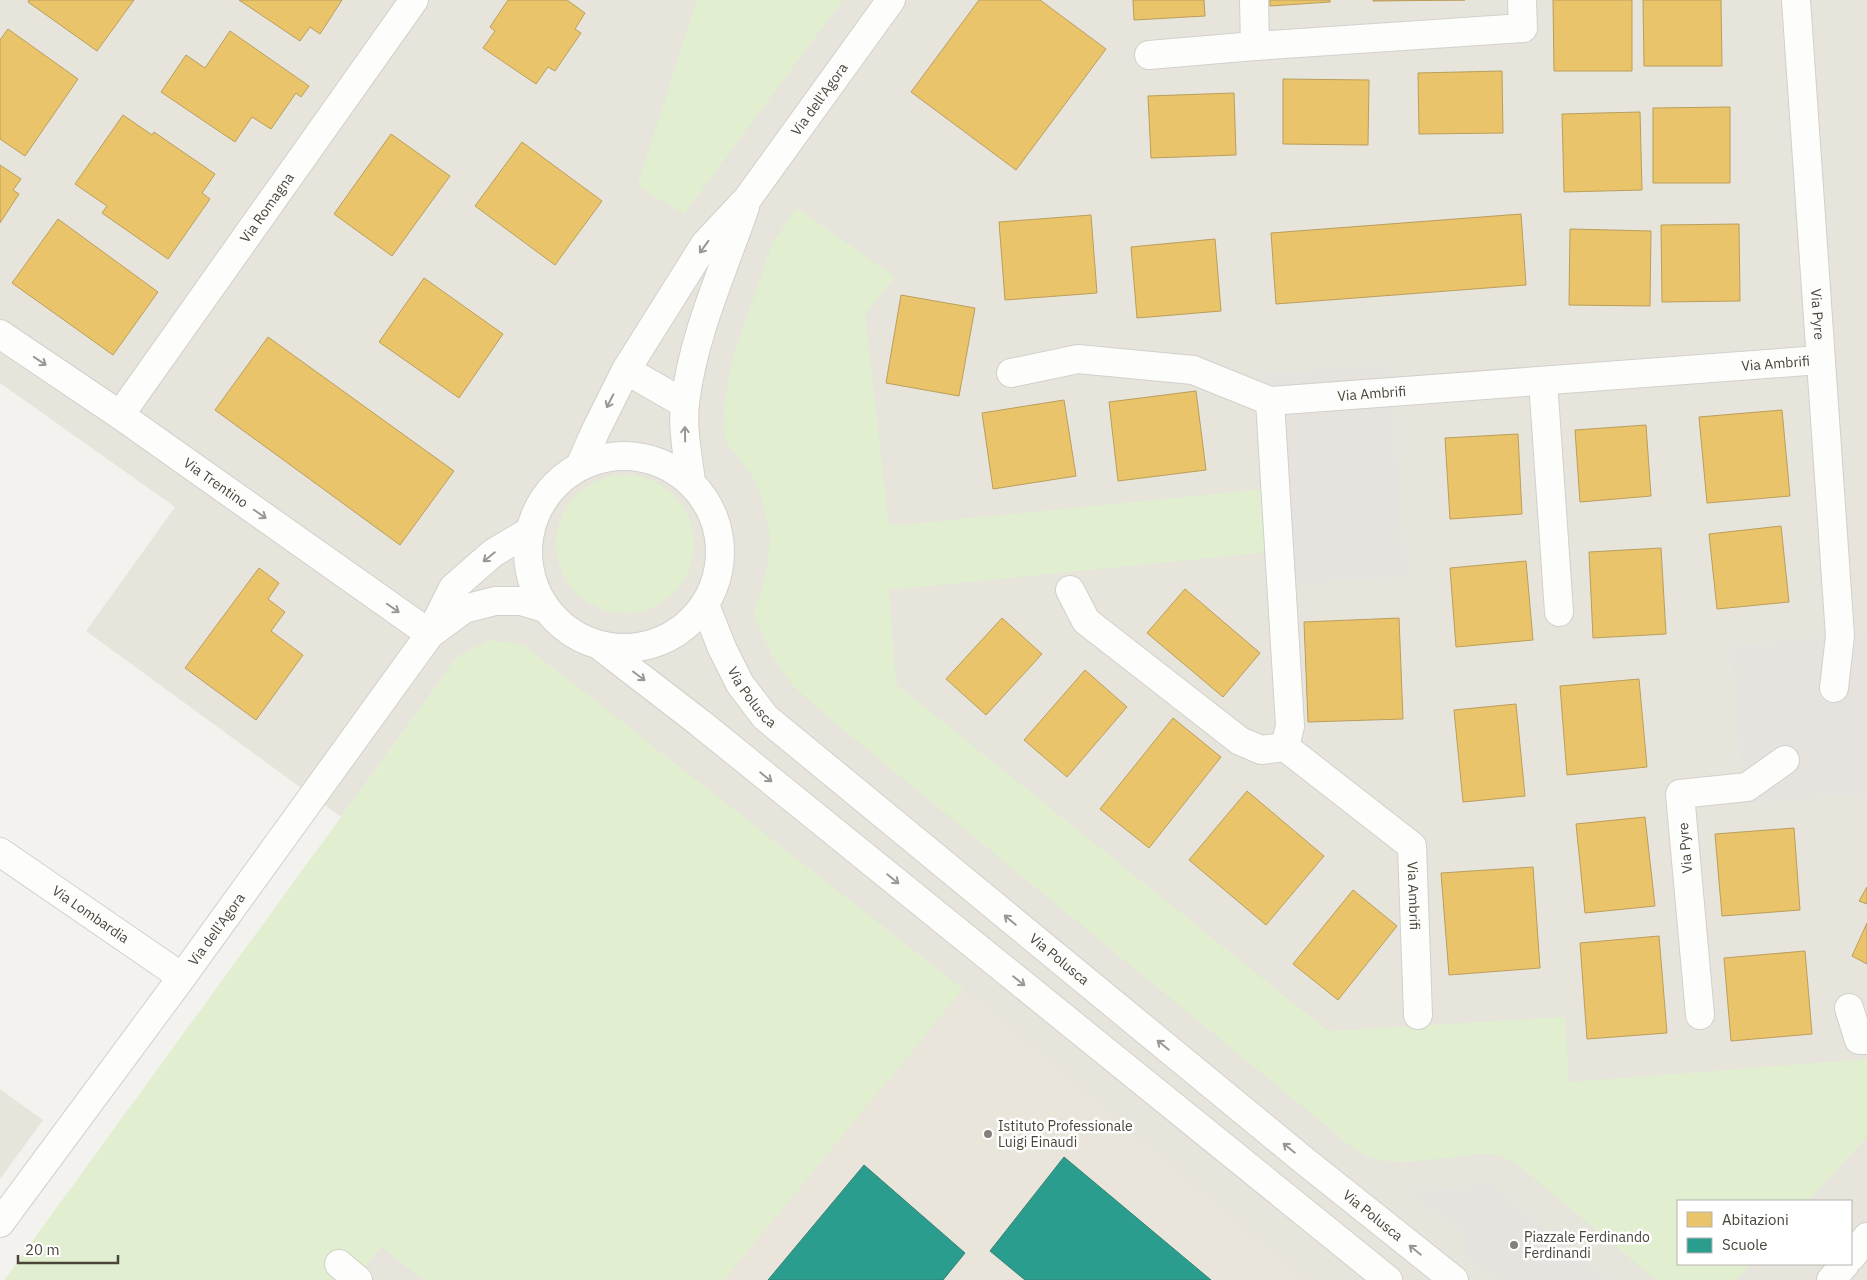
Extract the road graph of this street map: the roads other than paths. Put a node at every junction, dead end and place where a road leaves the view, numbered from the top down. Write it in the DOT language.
graph roads {
  1 [pos="414,0"];
  2 [pos="891,0"];
  3 [pos="1254,0"];
  4 [pos="1522,0"];
  5 [pos="1796,0"];
  6 [pos="1255,46"];
  7 [pos="1149,55"];
  8 [pos="748,198"];
  9 [pos="0,334"];
  10 [pos="1820,360"];
  11 [pos="626,370"];
  12 [pos="1011,373"];
  13 [pos="1542,381"];
  14 [pos="1270,401"];
  15 [pos="685,404"];
  16 [pos="120,415"];
  17 [pos="580,466"];
  18 [pos="691,482"];
  19 [pos="530,530"];
  20 [pos="1070,590"];
  21 [pos="705,605"];
  22 [pos="545,608"];
  23 [pos="1559,612"];
  24 [pos="430,634"];
  25 [pos="600,646"];
  26 [pos="1834,688"];
  27 [pos="1285,747"];
  28 [pos="1785,760"];
  29 [pos="0,852"];
  30 [pos="182,977"];
  31 [pos="1849,1008"];
  32 [pos="1418,1015"];
  33 [pos="1700,1015"];
  34 [pos="1867,1040"];
  35 [pos="0,1223"];
  36 [pos="1867,1237"];
  37 [pos="1852,1256"];
  38 [pos="1844,1265"];
  39 [pos="1388,1280"];
  40 [pos="1454,1280"];
  41 [pos="1831,1280"];
  1 -- 16 [label="street, Via Romagna"];
  2 -- 8 [label="street, Via dell'Agora"];
  3 -- 6 [label="street"];
  4 -- 6 [label="street"];
  5 -- 10 [label="street, Via Pyre"];
  6 -- 7 [label="street"];
  8 -- 11 [label="street, Via dell'Agora, one-way"];
  8 -- 15 [label="street, Via dell'Agora"];
  9 -- 16 [label="street, Via Trentino, one-way"];
  10 -- 13 [label="street, Via Ambrifi"];
  10 -- 26 [label="street, Via Pyre"];
  11 -- 15 [label="street"];
  11 -- 17 [label="street, Via dell'Agora, one-way"];
  12 -- 14 [label="street"];
  13 -- 14 [label="street, Via Ambrifi"];
  13 -- 23 [label="street"];
  14 -- 27 [label="street"];
  18 -- 15 [label="street, Via dell'Agora, one-way"];
  16 -- 24 [label="street, Via Trentino, one-way"];
  17 -- 18 [label="street, Via dell'Agora"];
  17 -- 19 [label="street, Via dell'Agora"];
  18 -- 21 [label="street, Via dell'Agora"];
  19 -- 22 [label="street, Via dell'Agora"];
  19 -- 24 [label="street, Via dell'Agora, one-way"];
  20 -- 27 [label="street"];
  21 -- 25 [label="street, Via dell'Agora"];
  40 -- 21 [label="street, Via Polusca, one-way"];
  22 -- 24 [label="street, Via dell'Agora"];
  22 -- 25 [label="street, Via dell'Agora"];
  24 -- 30 [label="street, Via dell'Agora"];
  25 -- 39 [label="street, one-way"];
  27 -- 32 [label="street, Via Ambrifi"];
  28 -- 33 [label="street, Via Pyre"];
  29 -- 30 [label="street, Via Lombardia"];
  30 -- 35 [label="street, Via dell'Agora"];
  31 -- 34 [label="street"];
  36 -- 37 [label="street"];
  38 -- 41 [label="street"];
}
